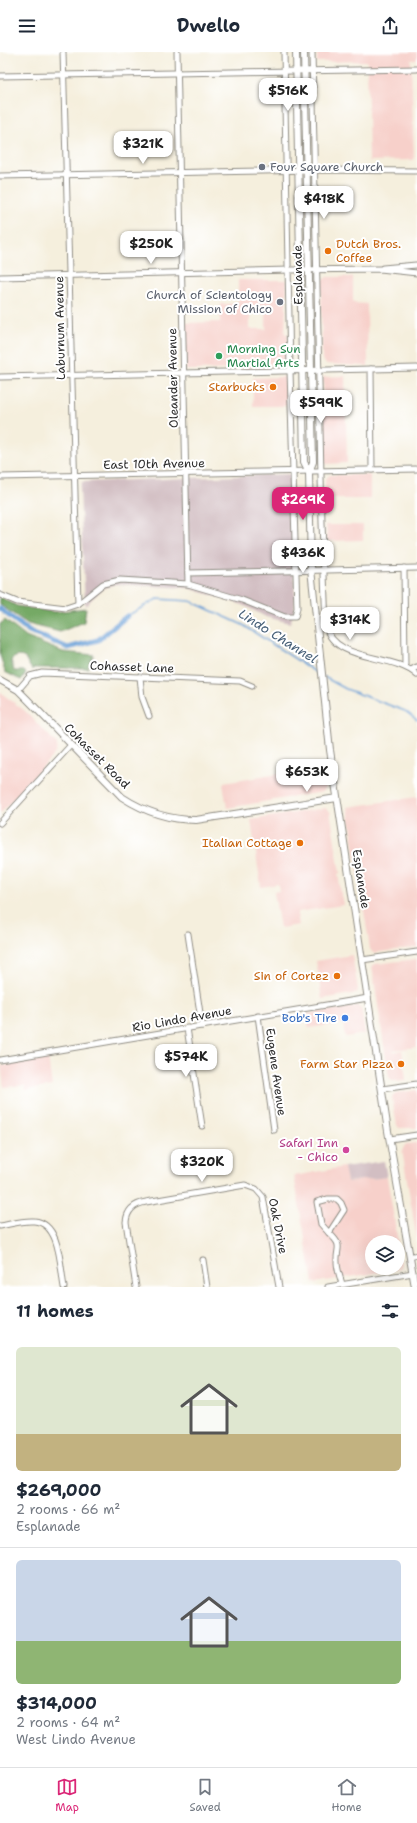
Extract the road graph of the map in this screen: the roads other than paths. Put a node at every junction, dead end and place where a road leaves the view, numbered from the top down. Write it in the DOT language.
graph roads {
  1 [pos="63,52"];
  2 [pos="177,52"];
  3 [pos="284,52"];
  4 [pos="296,52"];
  5 [pos="304,52"];
  6 [pos="312,52"];
  7 [pos="417,69"];
  8 [pos="312,71"];
  9 [pos="284,72"];
  10 [pos="296,72"];
  11 [pos="305,72"];
  12 [pos="177,73"];
  13 [pos="63,74"];
  14 [pos="0,76"];
  15 [pos="307,170"];
  16 [pos="314,170"];
  17 [pos="287,171"];
  18 [pos="299,171"];
  19 [pos="417,171"];
  20 [pos="179,173"];
  21 [pos="65,175"];
  22 [pos="0,176"];
  23 [pos="417,264"];
  24 [pos="380,269"];
  25 [pos="289,270"];
  26 [pos="301,270"];
  27 [pos="308,270"];
  28 [pos="317,270"];
  29 [pos="182,273"];
  30 [pos="417,273"];
  31 [pos="69,276"];
  32 [pos="0,277"];
  33 [pos="417,368"];
  34 [pos="371,369"];
  35 [pos="319,370"];
  36 [pos="290,371"];
  37 [pos="303,371"];
  38 [pos="311,371"];
  39 [pos="183,373"];
  40 [pos="71,375"];
  41 [pos="0,377"];
  42 [pos="417,469"];
  43 [pos="372,470"];
  44 [pos="293,472"];
  45 [pos="309,472"];
  46 [pos="322,472"];
  47 [pos="186,474"];
  48 [pos="73,476"];
  49 [pos="0,477"];
  50 [pos="404,568"];
  51 [pos="417,568"];
  52 [pos="311,569"];
  53 [pos="295,570"];
  54 [pos="324,570"];
  55 [pos="188,573"];
  56 [pos="188,584"];
  57 [pos="0,595"];
  58 [pos="78,604"];
  59 [pos="405,666"];
  60 [pos="417,667"];
  61 [pos="411,670"];
  62 [pos="417,675"];
  63 [pos="140,677"];
  64 [pos="0,680"];
  65 [pos="252,686"];
  66 [pos="18,690"];
  67 [pos="149,716"];
  68 [pos="70,746"];
  69 [pos="337,798"];
  70 [pos="0,823"];
  71 [pos="188,934"];
  72 [pos="417,952"];
  73 [pos="362,960"];
  74 [pos="368,998"];
  75 [pos="258,1016"];
  76 [pos="202,1026"];
  77 [pos="187,1028"];
  78 [pos="0,1060"];
  79 [pos="417,1084"];
  80 [pos="382,1089"];
  81 [pos="202,1126"];
  82 [pos="274,1130"];
  83 [pos="417,1135"];
  84 [pos="390,1139"];
  85 [pos="0,1226"];
  86 [pos="329,1234"];
  87 [pos="417,1255"];
  88 [pos="410,1257"];
  89 [pos="203,1260"];
  90 [pos="413,1273"];
  91 [pos="342,1284"];
  92 [pos="64,1287"];
  93 [pos="136,1287"];
  94 [pos="207,1287"];
  95 [pos="279,1287"];
  96 [pos="328,1287"];
  97 [pos="415,1287"];
  1 -- 13 [label="street, Laburnum Avenue"];
  2 -- 12 [label="street, Oleander Avenue"];
  3 -- 9 [label="street"];
  4 -- 10 [label="main road, Esplanade"];
  5 -- 11 [label="main road, Esplanade"];
  6 -- 8 [label="street"];
  7 -- 8 [label="street"];
  8 -- 11 [label="street"];
  8 -- 16 [label="street"];
  9 -- 10 [label="street"];
  9 -- 12 [label="street"];
  9 -- 17 [label="street"];
  10 -- 11 [label="street"];
  10 -- 18 [label="main road, Esplanade"];
  11 -- 15 [label="main road, Esplanade"];
  12 -- 13 [label="street"];
  12 -- 20 [label="street, Oleander Avenue"];
  13 -- 14 [label="street"];
  13 -- 21 [label="street, Laburnum Avenue"];
  15 -- 16 [label="street"];
  15 -- 18 [label="street"];
  15 -- 27 [label="main road, Esplanade"];
  16 -- 19 [label="street"];
  16 -- 28 [label="street"];
  17 -- 18 [label="street"];
  17 -- 20 [label="street"];
  17 -- 25 [label="street"];
  18 -- 26 [label="main road, Esplanade"];
  20 -- 21 [label="street"];
  20 -- 29 [label="street, Oleander Avenue"];
  21 -- 22 [label="street"];
  21 -- 31 [label="street, Laburnum Avenue"];
  23 -- 24 [label="street"];
  23 -- 30 [label="street"];
  24 -- 28 [label="street"];
  24 -- 30 [label="street"];
  25 -- 26 [label="street"];
  25 -- 29 [label="street"];
  25 -- 36 [label="street"];
  26 -- 27 [label="street"];
  26 -- 37 [label="main road, Esplanade"];
  27 -- 28 [label="street"];
  27 -- 38 [label="main road, Esplanade"];
  28 -- 35 [label="street"];
  29 -- 31 [label="street"];
  29 -- 39 [label="street, Oleander Avenue"];
  31 -- 32 [label="street"];
  31 -- 40 [label="street, Laburnum Avenue"];
  33 -- 34 [label="street"];
  34 -- 35 [label="street"];
  34 -- 43 [label="street"];
  35 -- 38 [label="street"];
  35 -- 46 [label="street"];
  36 -- 37 [label="street"];
  36 -- 39 [label="street"];
  36 -- 44 [label="street"];
  37 -- 38 [label="street"];
  37 -- 45 [label="main road, Esplanade"];
  38 -- 45 [label="main road, Esplanade"];
  39 -- 40 [label="street"];
  39 -- 47 [label="street, Oleander Avenue"];
  40 -- 41 [label="street"];
  40 -- 48 [label="street, Laburnum Avenue"];
  42 -- 43 [label="street, East 10th Avenue"];
  43 -- 46 [label="street, East 10th Avenue"];
  44 -- 45 [label="street, East 10th Avenue"];
  44 -- 47 [label="street, East 10th Avenue"];
  44 -- 53 [label="street"];
  45 -- 46 [label="street, East 10th Avenue"];
  45 -- 52 [label="main road, Esplanade"];
  46 -- 54 [label="street"];
  47 -- 48 [label="street, East 10th Avenue"];
  47 -- 55 [label="street, Oleander Avenue"];
  48 -- 49 [label="street, East 10th Avenue"];
  48 -- 58 [label="street, Laburnum Avenue"];
  50 -- 51 [label="street"];
  50 -- 54 [label="street"];
  50 -- 59 [label="street"];
  52 -- 53 [label="street"];
  52 -- 54 [label="street"];
  52 -- 69 [label="main road, Esplanade"];
  53 -- 55 [label="street"];
  53 -- 56 [label="street"];
  54 -- 59 [label="street"];
  55 -- 56 [label="street, Oleander Avenue"];
  56 -- 58 [label="street"];
  57 -- 58 [label="street"];
  59 -- 61 [label="street"];
  60 -- 61 [label="street"];
  61 -- 62 [label="street"];
  63 -- 65 [label="street, Cohasset Lane"];
  63 -- 66 [label="street, Cohasset Lane"];
  63 -- 67 [label="street"];
  64 -- 66 [label="main road, Cohasset Road"];
  66 -- 68 [label="main road, Cohasset Road"];
  68 -- 69 [label="main road, Cohasset Road"];
  68 -- 70 [label="street"];
  69 -- 73 [label="main road, Esplanade"];
  71 -- 76 [label="street"];
  72 -- 73 [label="street"];
  73 -- 74 [label="main road, Esplanade"];
  74 -- 75 [label="street, Rio Lindo Avenue"];
  74 -- 80 [label="main road, Esplanade"];
  75 -- 76 [label="street, Rio Lindo Avenue"];
  75 -- 82 [label="street, Eugene Avenue"];
  76 -- 77 [label="street, Rio Lindo Avenue"];
  77 -- 78 [label="street, Rio Lindo Avenue"];
  77 -- 81 [label="street"];
  79 -- 80 [label="street"];
  80 -- 84 [label="main road, Esplanade"];
  83 -- 84 [label="street"];
  84 -- 88 [label="main road, Esplanade"];
  85 -- 92 [label="street"];
  86 -- 86 [label="street"];
  86 -- 91 [label="street"];
  87 -- 88 [label="street"];
  88 -- 90 [label="main road, Esplanade"];
  89 -- 94 [label="street"];
  90 -- 91 [label="street"];
  90 -- 97 [label="main road, Esplanade"];
  91 -- 96 [label="street"];
  93 -- 95 [label="street, Oak Drive"];
}
